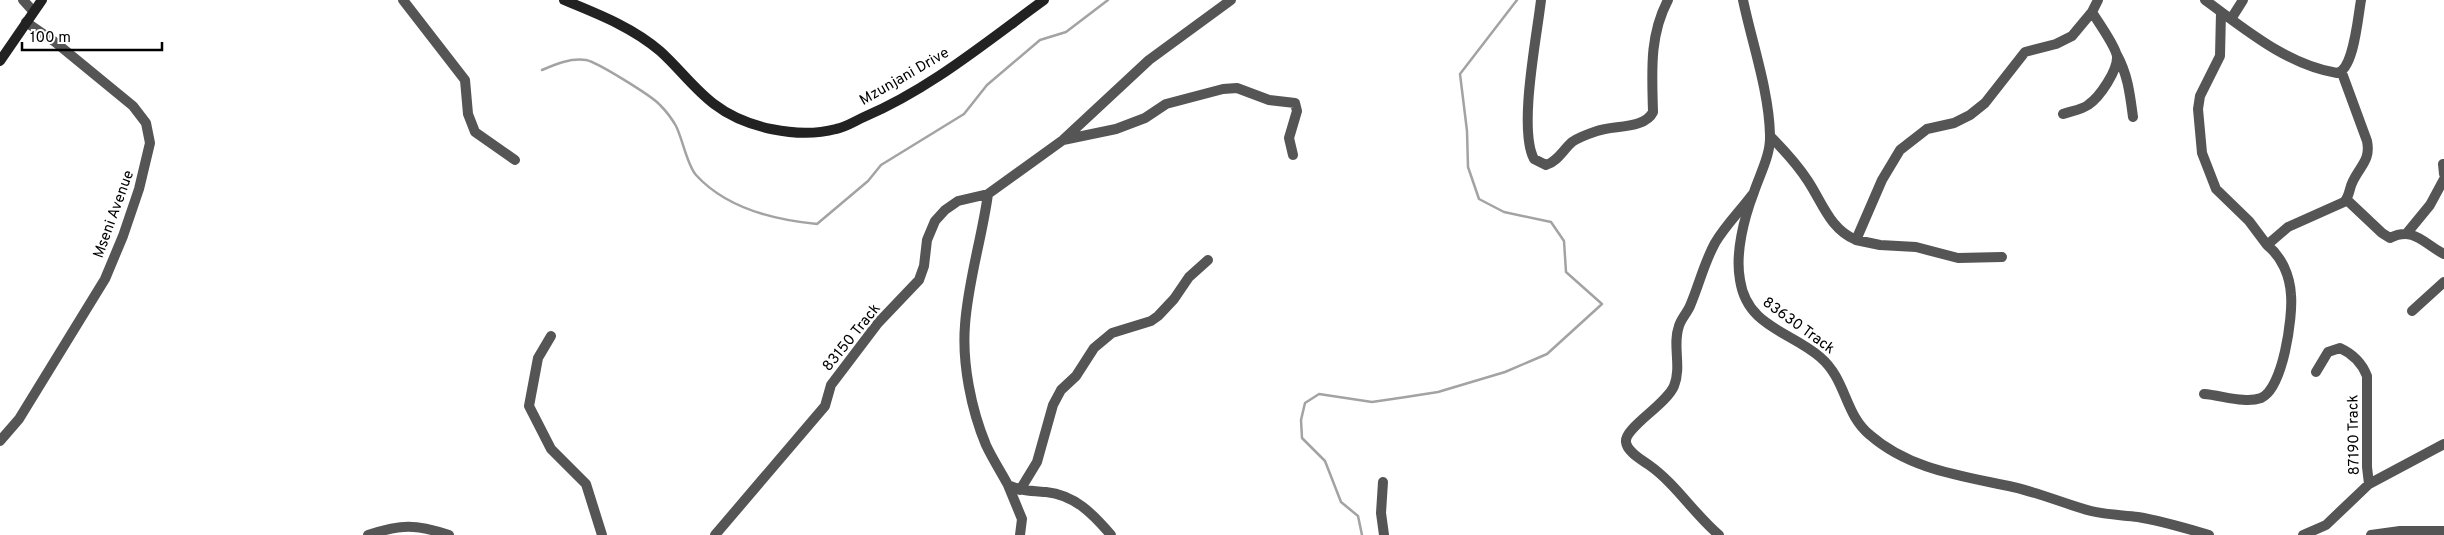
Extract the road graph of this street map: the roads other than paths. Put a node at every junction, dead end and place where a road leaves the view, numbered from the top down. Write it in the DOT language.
graph roads {
  1 [pos="23,0"];
  2 [pos="42,0"];
  3 [pos="403,0"];
  4 [pos="564,0"];
  5 [pos="1044,0"];
  6 [pos="1231,0"];
  7 [pos="1541,0"];
  8 [pos="1668,0"];
  9 [pos="1743,0"];
  10 [pos="2098,0"];
  11 [pos="2205,0"];
  12 [pos="2244,0"];
  13 [pos="2361,0"];
  14 [pos="33,11"];
  15 [pos="2092,12"];
  16 [pos="2221,12"];
  17 [pos="2231,19"];
  18 [pos="26,22"];
  19 [pos="2117,55"];
  20 [pos="0,61"];
  21 [pos="2342,73"];
  22 [pos="2063,114"];
  23 [pos="2132,117"];
  24 [pos="1770,136"];
  25 [pos="1063,140"];
  26 [pos="1293,155"];
  27 [pos="515,160"];
  28 [pos="2443,164"];
  29 [pos="2444,174"];
  30 [pos="2444,179"];
  31 [pos="988,194"];
  32 [pos="1753,194"];
  33 [pos="2347,200"];
  34 [pos="2407,233"];
  35 [pos="1856,240"];
  36 [pos="2267,245"];
  37 [pos="2444,254"];
  38 [pos="2002,257"];
  39 [pos="1208,260"];
  40 [pos="2444,282"];
  41 [pos="2412,311"];
  42 [pos="551,336"];
  43 [pos="2316,372"];
  44 [pos="2204,394"];
  45 [pos="0,442"];
  46 [pos="2444,444"];
  47 [pos="1383,482"];
  48 [pos="2369,484"];
  49 [pos="1008,485"];
  50 [pos="1020,490"];
  51 [pos="2444,530"];
  52 [pos="368,535"];
  53 [pos="449,535"];
  54 [pos="602,535"];
  55 [pos="715,535"];
  56 [pos="1020,535"];
  57 [pos="1111,535"];
  58 [pos="1384,535"];
  59 [pos="1719,535"];
  60 [pos="2209,535"];
  61 [pos="2303,535"];
  62 [pos="2371,535"];
  1 -- 14 [label="street"];
  2 -- 14 [label="main road"];
  3 -- 27 [label="street"];
  4 -- 5 [label="main road, Mzunjani Drive"];
  6 -- 25 [label="street"];
  7 -- 8 [label="street"];
  9 -- 24 [label="street, 83630 Track"];
  10 -- 15 [label="street"];
  11 -- 16 [label="street"];
  12 -- 17 [label="street"];
  13 -- 21 [label="street"];
  14 -- 18 [label="main road"];
  15 -- 19 [label="street"];
  15 -- 35 [label="street"];
  16 -- 17 [label="street"];
  16 -- 36 [label="street"];
  17 -- 21 [label="street"];
  18 -- 20 [label="main road"];
  18 -- 45 [label="street, Mseni Avenue"];
  19 -- 22 [label="street"];
  19 -- 23 [label="street"];
  21 -- 33 [label="street"];
  24 -- 32 [label="street, 83630 Track"];
  24 -- 35 [label="street"];
  25 -- 26 [label="street"];
  25 -- 31 [label="street"];
  28 -- 29 [label="street"];
  30 -- 34 [label="street"];
  31 -- 49 [label="street"];
  31 -- 55 [label="street, 83150 Track"];
  32 -- 59 [label="street"];
  32 -- 60 [label="street, 83630 Track"];
  33 -- 34 [label="street"];
  33 -- 36 [label="street"];
  34 -- 37 [label="street"];
  35 -- 38 [label="street"];
  36 -- 44 [label="street"];
  39 -- 50 [label="street"];
  40 -- 41 [label="street"];
  42 -- 54 [label="street"];
  43 -- 48 [label="street, 87190 Track"];
  46 -- 48 [label="street"];
  47 -- 58 [label="street"];
  48 -- 61 [label="street, 87190 Track"];
  49 -- 50 [label="street"];
  49 -- 56 [label="street"];
  50 -- 57 [label="street"];
  51 -- 62 [label="street"];
  52 -- 53 [label="street"];
}
